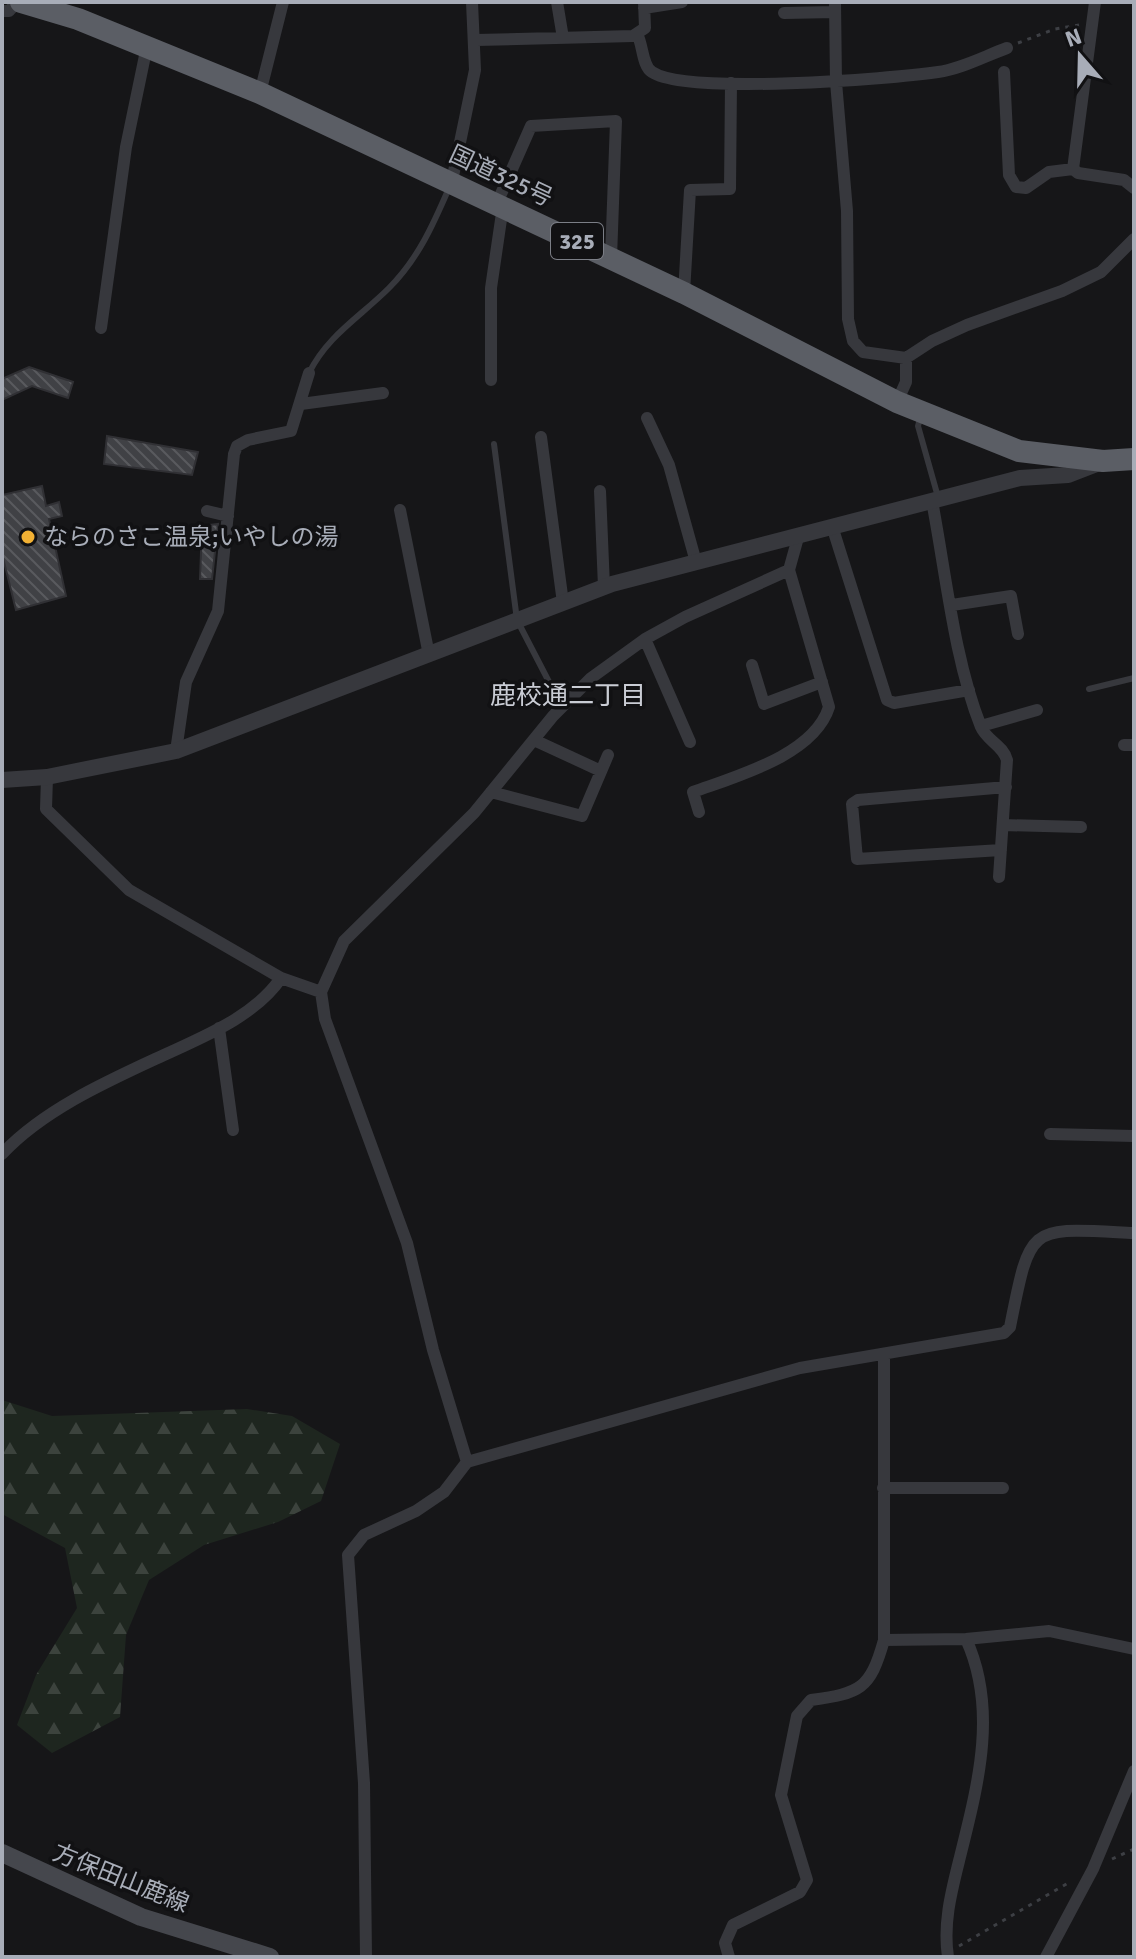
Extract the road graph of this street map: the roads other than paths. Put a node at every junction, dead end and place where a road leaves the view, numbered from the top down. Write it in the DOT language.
graph roads {
  1 [pos="19,2"];
  2 [pos="283,2"];
  3 [pos="472,2"];
  4 [pos="557,2"];
  5 [pos="682,2"];
  6 [pos="1095,2"];
  7 [pos="644,5"];
  8 [pos="835,7"];
  9 [pos="2,11"];
  10 [pos="784,13"];
  11 [pos="637,34"];
  12 [pos="563,38"];
  13 [pos="476,40"];
  14 [pos="147,46"];
  15 [pos="1007,48"];
  16 [pos="1004,72"];
  17 [pos="836,82"];
  18 [pos="731,83"];
  19 [pos="260,93"];
  20 [pos="1073,169"];
  21 [pos="452,181"];
  22 [pos="1134,188"];
  23 [pos="500,204"];
  24 [pos="1134,239"];
  25 [pos="611,258"];
  26 [pos="684,293"];
  27 [pos="101,328"];
  28 [pos="906,358"];
  29 [pos="309,373"];
  30 [pos="491,380"];
  31 [pos="383,393"];
  32 [pos="897,402"];
  33 [pos="301,404"];
  34 [pos="922,412"];
  35 [pos="647,418"];
  36 [pos="541,437"];
  37 [pos="494,444"];
  38 [pos="1019,451"];
  39 [pos="1134,459"];
  40 [pos="1103,461"];
  41 [pos="1020,478"];
  42 [pos="600,491"];
  43 [pos="935,500"];
  44 [pos="400,510"];
  45 [pos="207,511"];
  46 [pos="228,516"];
  47 [pos="832,526"];
  48 [pos="799,534"];
  49 [pos="696,562"];
  50 [pos="789,570"];
  51 [pos="604,587"];
  52 [pos="563,603"];
  53 [pos="952,605"];
  54 [pos="517,620"];
  55 [pos="1018,634"];
  56 [pos="645,639"];
  57 [pos="429,655"];
  58 [pos="752,665"];
  59 [pos="1134,678"];
  60 [pos="822,682"];
  61 [pos="1089,689"];
  62 [pos="969,690"];
  63 [pos="562,707"];
  64 [pos="1037,710"];
  65 [pos="981,726"];
  66 [pos="534,740"];
  67 [pos="690,742"];
  68 [pos="176,751"];
  69 [pos="608,755"];
  70 [pos="601,771"];
  71 [pos="47,777"];
  72 [pos="2,780"];
  73 [pos="1006,787"];
  74 [pos="491,792"];
  75 [pos="699,812"];
  76 [pos="1003,825"];
  77 [pos="1081,827"];
  78 [pos="1001,850"];
  79 [pos="999,877"];
  80 [pos="281,978"];
  81 [pos="321,992"];
  82 [pos="219,1028"];
  83 [pos="233,1130"];
  84 [pos="1050,1134"];
  85 [pos="1134,1136"];
  86 [pos="2,1154"];
  87 [pos="1134,1233"];
  88 [pos="884,1354"];
  89 [pos="467,1462"];
  90 [pos="883,1488"];
  91 [pos="1003,1488"];
  92 [pos="966,1639"];
  93 [pos="884,1640"];
  94 [pos="1134,1649"];
  95 [pos="1134,1771"];
  96 [pos="2,1853"];
  97 [pos="947,1955"];
  98 [pos="270,1957"];
  99 [pos="366,1957"];
  100 [pos="729,1957"];
  101 [pos="1046,1957"];
  1 -- 9 [label="street"];
  1 -- 14 [label="highway, 国道325号 / 325"];
  2 -- 19 [label="street"];
  3 -- 13 [label="street"];
  4 -- 12 [label="street"];
  5 -- 7 [label="street"];
  6 -- 20 [label="street"];
  7 -- 11 [label="street"];
  8 -- 10 [label="street"];
  8 -- 17 [label="street"];
  11 -- 12 [label="street"];
  11 -- 18 [label="street"];
  12 -- 13 [label="street"];
  13 -- 21 [label="street"];
  14 -- 19 [label="highway, 国道325号 / 325"];
  14 -- 27 [label="street"];
  15 -- 17 [label="street"];
  16 -- 20 [label="street"];
  17 -- 18 [label="street"];
  17 -- 28 [label="street"];
  18 -- 26 [label="street"];
  19 -- 21 [label="highway, 国道325号 / 325"];
  20 -- 22 [label="street"];
  21 -- 23 [label="highway, 国道325号 / 325"];
  21 -- 29 [label="lane"];
  23 -- 25 [label="highway, 国道325号 / 325"];
  23 -- 25 [label="street"];
  23 -- 30 [label="street"];
  24 -- 28 [label="street"];
  25 -- 26 [label="highway, 国道325号 / 325"];
  26 -- 32 [label="highway, 国道325号 / 325"];
  28 -- 32 [label="street"];
  29 -- 33 [label="street"];
  31 -- 33 [label="street"];
  32 -- 34 [label="highway, 国道325号 / 325"];
  33 -- 46 [label="street"];
  34 -- 38 [label="highway, 国道325号 / 325"];
  34 -- 43 [label="lane"];
  35 -- 49 [label="street"];
  36 -- 52 [label="street"];
  37 -- 54 [label="lane"];
  38 -- 40 [label="highway, 国道325号 / 325"];
  38 -- 41 [label="street"];
  39 -- 40 [label="highway, 国道325号 / 325"];
  40 -- 41 [label="street"];
  41 -- 43 [label="street"];
  42 -- 51 [label="street"];
  43 -- 47 [label="street"];
  43 -- 53 [label="street"];
  44 -- 57 [label="street"];
  45 -- 46 [label="street"];
  46 -- 68 [label="street"];
  47 -- 48 [label="street"];
  47 -- 62 [label="street"];
  48 -- 49 [label="street"];
  48 -- 50 [label="street"];
  49 -- 51 [label="street"];
  50 -- 56 [label="street"];
  50 -- 60 [label="street"];
  51 -- 52 [label="street"];
  52 -- 54 [label="street"];
  53 -- 55 [label="street"];
  53 -- 62 [label="street"];
  54 -- 57 [label="street"];
  54 -- 63 [label="lane"];
  56 -- 63 [label="street"];
  56 -- 67 [label="street"];
  57 -- 68 [label="street"];
  58 -- 60 [label="street"];
  59 -- 61 [label="lane"];
  60 -- 75 [label="street"];
  62 -- 65 [label="street"];
  63 -- 66 [label="street"];
  64 -- 65 [label="street"];
  65 -- 73 [label="street"];
  66 -- 70 [label="street"];
  66 -- 74 [label="street"];
  68 -- 71 [label="street"];
  69 -- 70 [label="street"];
  70 -- 74 [label="street"];
  71 -- 72 [label="street"];
  71 -- 80 [label="street"];
  73 -- 76 [label="street"];
  73 -- 78 [label="street"];
  74 -- 81 [label="street"];
  76 -- 77 [label="street"];
  76 -- 78 [label="street"];
  78 -- 79 [label="street"];
  80 -- 81 [label="street"];
  80 -- 82 [label="street"];
  81 -- 89 [label="street"];
  82 -- 83 [label="street"];
  82 -- 86 [label="street"];
  84 -- 85 [label="street"];
  87 -- 88 [label="street"];
  88 -- 89 [label="street"];
  88 -- 90 [label="street"];
  89 -- 99 [label="street"];
  90 -- 91 [label="street"];
  90 -- 93 [label="street"];
  92 -- 93 [label="street"];
  92 -- 94 [label="street"];
  92 -- 97 [label="street"];
  93 -- 100 [label="street"];
  95 -- 101 [label="street"];
  96 -- 98 [label="main road, 方保田山鹿線"];
}
